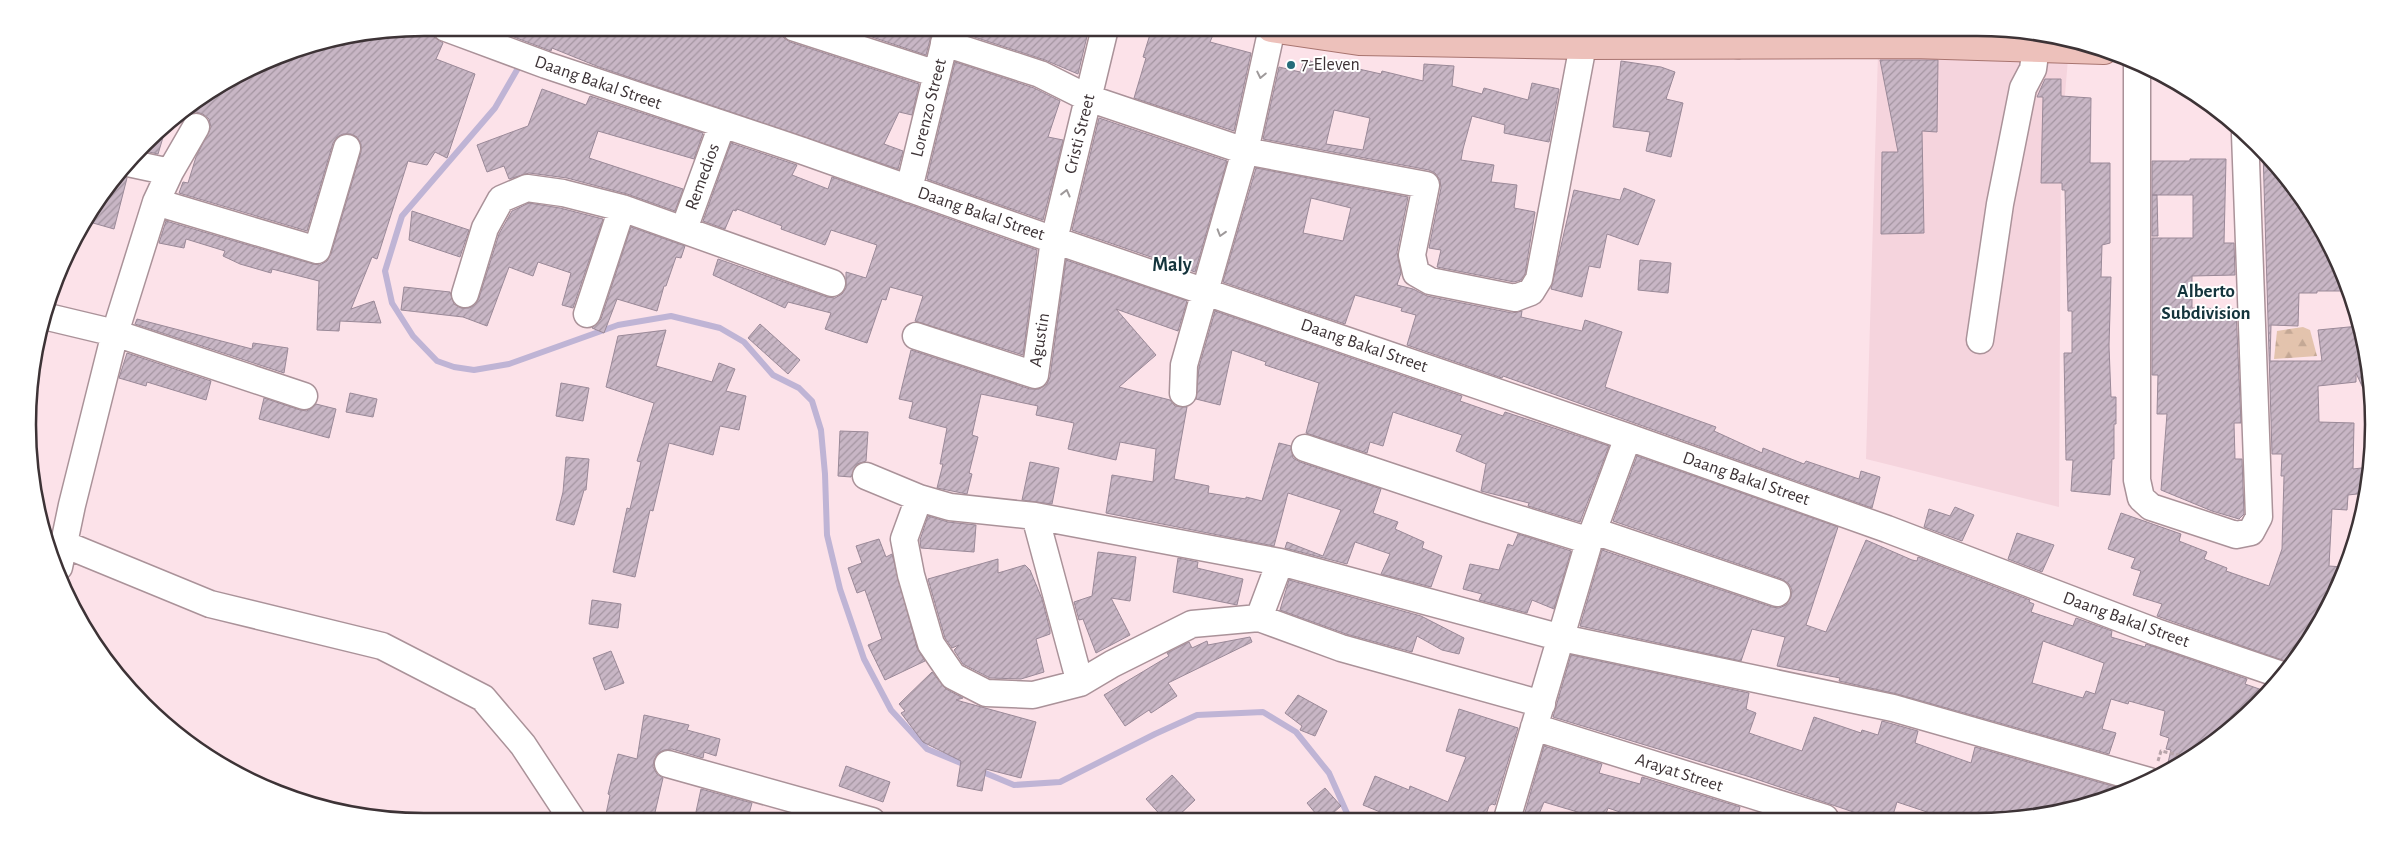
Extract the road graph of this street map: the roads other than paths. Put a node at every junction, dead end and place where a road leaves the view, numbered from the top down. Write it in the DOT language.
graph roads {
  1 [pos="467,36"];
  2 [pos="822,36"];
  3 [pos="946,36"];
  4 [pos="948,36"];
  5 [pos="1103,36"];
  6 [pos="1269,36"];
  7 [pos="1325,36"];
  8 [pos="1737,36"];
  9 [pos="1913,36"];
  10 [pos="2033,43"];
  11 [pos="1583,45"];
  12 [pos="2061,46"];
  13 [pos="2137,71"];
  14 [pos="937,74"];
  15 [pos="1088,98"];
  16 [pos="722,124"];
  17 [pos="196,127"];
  18 [pos="2245,145"];
  19 [pos="346,148"];
  20 [pos="1245,151"];
  21 [pos="137,165"];
  22 [pos="170,172"];
  23 [pos="909,189"];
  24 [pos="156,202"];
  25 [pos="622,208"];
  26 [pos="684,229"];
  27 [pos="1054,240"];
  28 [pos="832,283"];
  29 [pos="1204,291"];
  30 [pos="465,294"];
  31 [pos="587,314"];
  32 [pos="51,318"];
  33 [pos="115,333"];
  34 [pos="916,336"];
  35 [pos="1980,340"];
  36 [pos="1184,393"];
  37 [pos="304,396"];
  38 [pos="1628,437"];
  39 [pos="1305,448"];
  40 [pos="866,476"];
  41 [pos="919,498"];
  42 [pos="1035,516"];
  43 [pos="1592,536"];
  44 [pos="61,555"];
  45 [pos="1280,562"];
  46 [pos="1777,593"];
  47 [pos="1259,618"];
  48 [pos="1562,638"];
  49 [pos="2275,673"];
  50 [pos="1080,683"];
  51 [pos="1538,715"];
  52 [pos="668,764"];
  53 [pos="2138,777"];
  54 [pos="568,813"];
  55 [pos="846,813"];
  56 [pos="1509,813"];
  57 [pos="1810,813"];
  1 -- 16 [label="street, Daang Bakal Street"];
  2 -- 14 [label="street"];
  3 -- 14 [label="street, Lorenzo Street"];
  4 -- 15 [label="street"];
  5 -- 15 [label="street, Cristi Street"];
  6 -- 20 [label="street, one-way"];
  7 -- 11 [label="main road"];
  8 -- 11 [label="main road"];
  9 -- 10 [label="main road"];
  10 -- 12 [label="main road"];
  10 -- 35 [label="street"];
  11 -- 20 [label="street"];
  13 -- 18 [label="street"];
  14 -- 23 [label="street, Lorenzo Street"];
  15 -- 20 [label="street"];
  27 -- 15 [label="street, Cristi Street, one-way"];
  16 -- 23 [label="street, Daang Bakal Street"];
  16 -- 26 [label="street, Remedios"];
  17 -- 22 [label="street"];
  19 -- 24 [label="street"];
  20 -- 29 [label="street, one-way"];
  21 -- 22 [label="street"];
  22 -- 24 [label="street"];
  23 -- 27 [label="street, Daang Bakal Street"];
  24 -- 33 [label="street"];
  25 -- 26 [label="street"];
  25 -- 30 [label="street"];
  25 -- 31 [label="street"];
  26 -- 28 [label="street"];
  27 -- 29 [label="street, Daang Bakal Street"];
  27 -- 34 [label="street, Agustin"];
  29 -- 36 [label="street"];
  29 -- 38 [label="street, Daang Bakal Street"];
  32 -- 33 [label="street"];
  33 -- 37 [label="street"];
  33 -- 44 [label="street"];
  38 -- 43 [label="street"];
  38 -- 49 [label="street, Daang Bakal Street"];
  39 -- 43 [label="street"];
  40 -- 41 [label="street"];
  41 -- 42 [label="street"];
  41 -- 50 [label="street"];
  42 -- 45 [label="street"];
  42 -- 50 [label="street"];
  43 -- 46 [label="street"];
  43 -- 48 [label="street"];
  44 -- 54 [label="street"];
  45 -- 47 [label="street"];
  45 -- 48 [label="street"];
  47 -- 50 [label="street"];
  47 -- 51 [label="street, Arayat Street"];
  48 -- 51 [label="street"];
  48 -- 53 [label="street"];
  51 -- 56 [label="street"];
  51 -- 57 [label="street, Arayat Street"];
  52 -- 55 [label="street"];
}
